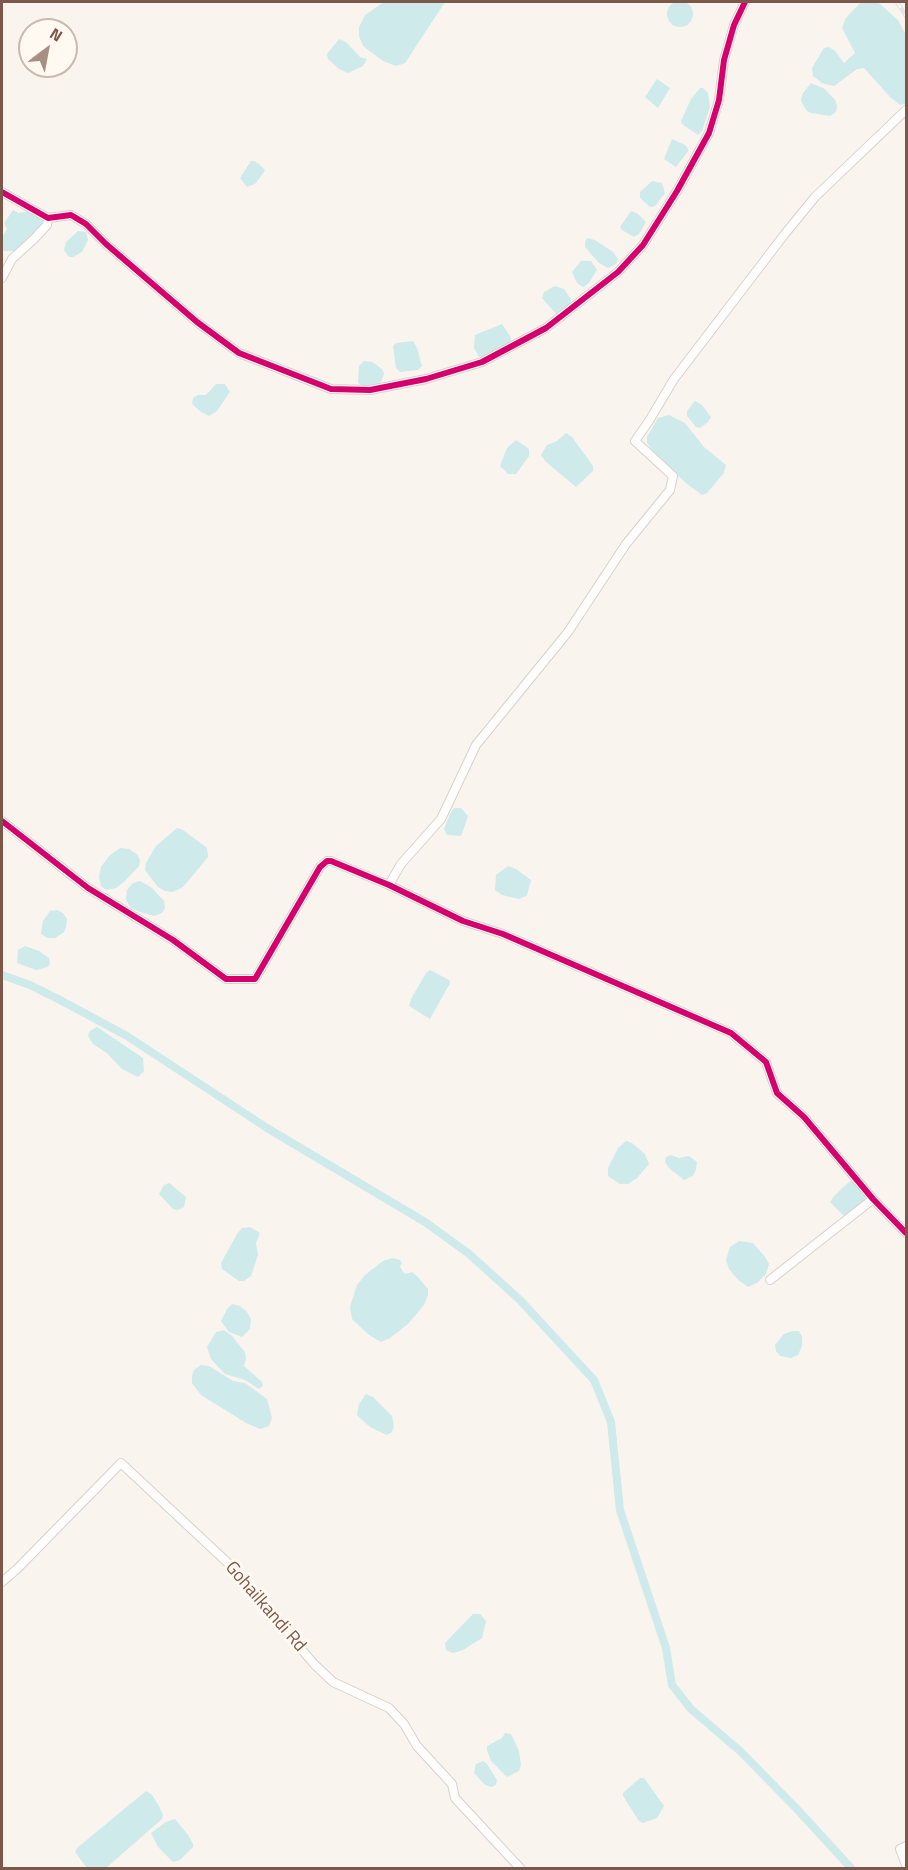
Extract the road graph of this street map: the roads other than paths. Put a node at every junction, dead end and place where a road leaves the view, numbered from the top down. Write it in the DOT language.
graph roads {
  1 [pos="745,2"];
  2 [pos="906,110"];
  3 [pos="2,192"];
  4 [pos="48,218"];
  5 [pos="2,278"];
  6 [pos="2,821"];
  7 [pos="389,885"];
  8 [pos="873,1199"];
  9 [pos="906,1233"];
  10 [pos="770,1280"];
  11 [pos="2,1582"];
  12 [pos="906,1846"];
  13 [pos="906,1865"];
  14 [pos="520,1869"];
  1 -- 4 [label="street"];
  2 -- 7 [label="street"];
  3 -- 4 [label="street"];
  4 -- 5 [label="street"];
  6 -- 7 [label="street"];
  7 -- 8 [label="street"];
  8 -- 9 [label="street"];
  8 -- 10 [label="street"];
  11 -- 14 [label="street, Gohailkandi Rd"];
  12 -- 13 [label="street"];
}
